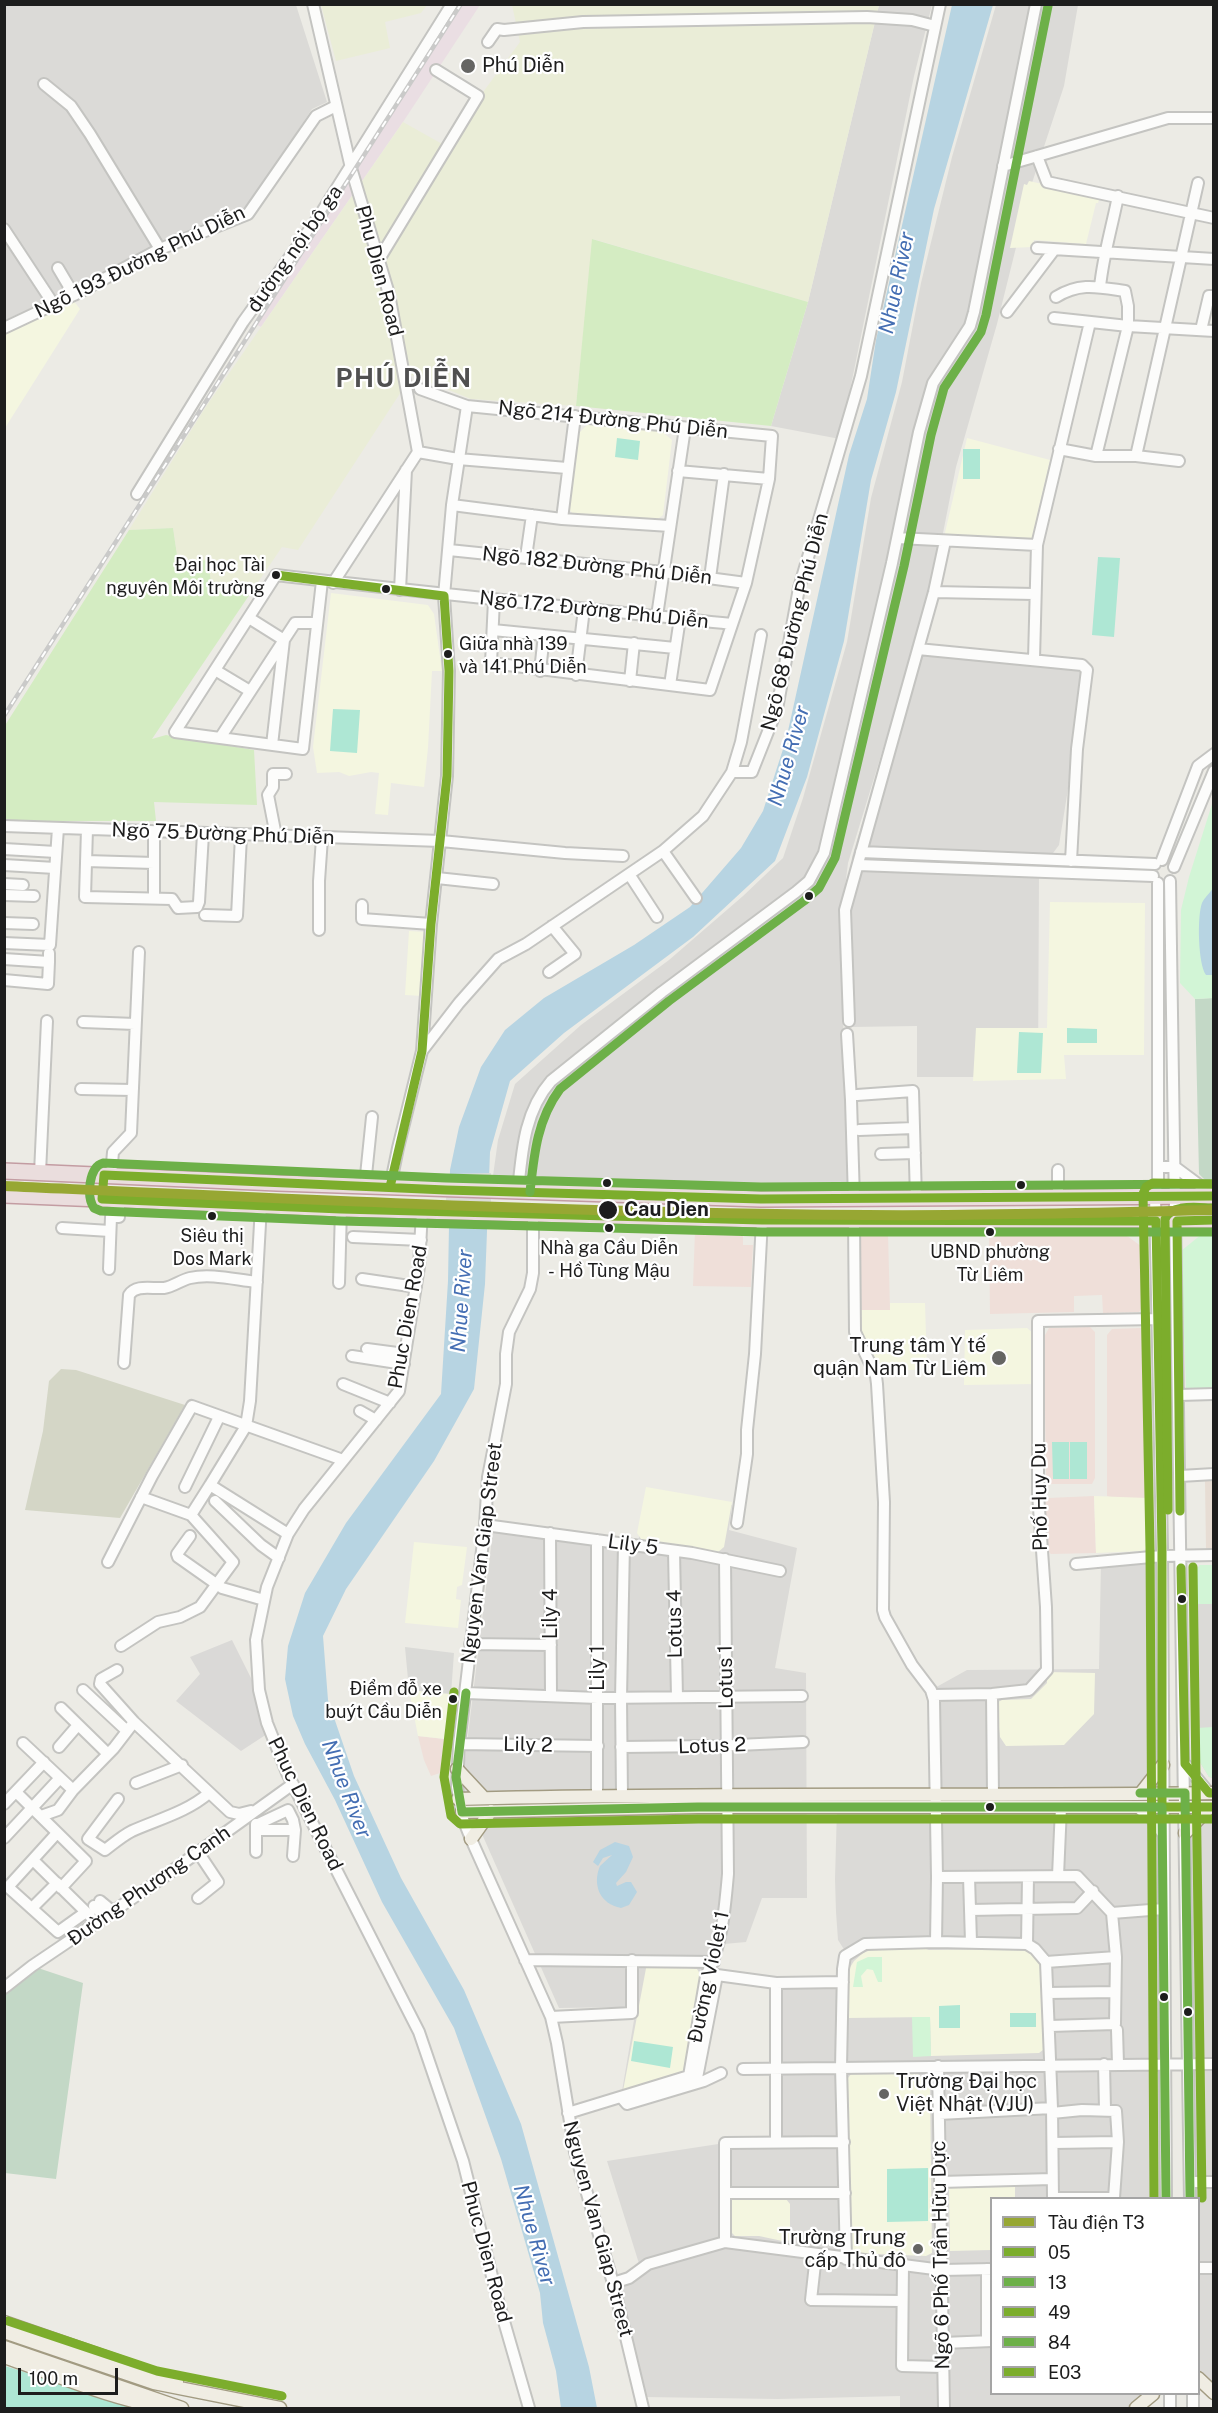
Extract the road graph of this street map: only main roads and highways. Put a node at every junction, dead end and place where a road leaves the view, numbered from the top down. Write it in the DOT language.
graph roads {
  1 [pos="4,1171"];
  2 [pos="107,1175"];
  3 [pos="4,1195"];
  4 [pos="1214,1196"];
  5 [pos="729,1198"];
  6 [pos="102,1199"];
  7 [pos="854,1199"];
  8 [pos="918,1199"];
  9 [pos="729,1219"];
  10 [pos="1214,1220"];
  11 [pos="854,1221"];
  12 [pos="921,1221"];
  13 [pos="1163,1765"];
  14 [pos="457,1769"];
  15 [pos="1141,1793"];
  16 [pos="1211,1793"];
  17 [pos="484,1798"];
  18 [pos="1212,1807"];
  19 [pos="491,1811"];
  20 [pos="1185,1833"];
  21 [pos="471,1839"];
  22 [pos="4,2322"];
  23 [pos="4,2332"];
  24 [pos="4,2347"];
  25 [pos="4,2356"];
  26 [pos="1200,2381"];
  27 [pos="1214,2392"];
  28 [pos="1152,2395"];
  29 [pos="211,2396"];
  30 [pos="168,2409"];
  31 [pos="182,2409"];
  32 [pos="280,2409"];
  33 [pos="1136,2409"];
  1 -- 2 [label="highway"];
  2 -- 5 [label="highway"];
  2 -- 6 [label="highway"];
  3 -- 6 [label="highway"];
  4 -- 8 [label="highway"];
  5 -- 7 [label="highway"];
  5 -- 9 [label="highway"];
  6 -- 9 [label="highway"];
  7 -- 8 [label="highway"];
  7 -- 11 [label="highway"];
  8 -- 12 [label="highway"];
  9 -- 11 [label="highway"];
  10 -- 12 [label="highway"];
  11 -- 12 [label="highway"];
  13 -- 15 [label="main road"];
  14 -- 17 [label="main road"];
  15 -- 16 [label="main road"];
  15 -- 17 [label="main road"];
  17 -- 19 [label="main road"];
  18 -- 19 [label="main road"];
  18 -- 20 [label="main road"];
  19 -- 21 [label="main road"];
  22 -- 29 [label="main road"];
  23 -- 29 [label="main road"];
  24 -- 31 [label="main road"];
  25 -- 30 [label="main road"];
  26 -- 27 [label="main road"];
  28 -- 33 [label="main road"];
  29 -- 32 [label="main road"];
}
